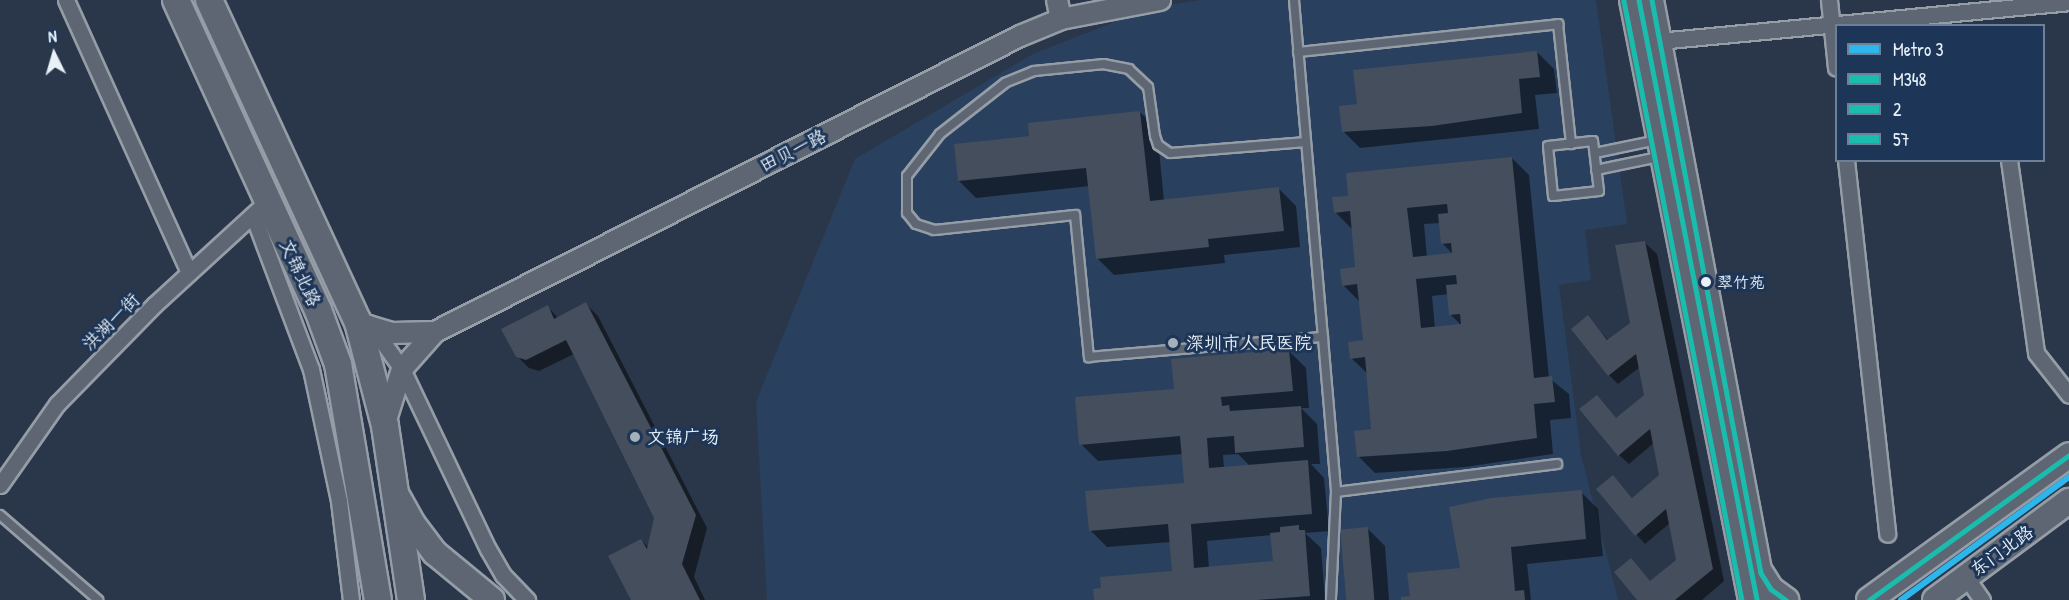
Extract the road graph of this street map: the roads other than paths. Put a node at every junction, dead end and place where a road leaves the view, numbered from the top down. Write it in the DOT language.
graph roads {
  1 [pos="66,0"];
  2 [pos="176,0"];
  3 [pos="209,0"];
  4 [pos="1160,0"];
  5 [pos="1294,0"];
  6 [pos="1631,0"];
  7 [pos="1652,0"];
  8 [pos="1828,0"];
  9 [pos="2069,2"];
  10 [pos="1987,5"];
  11 [pos="1059,10"];
  12 [pos="1840,24"];
  13 [pos="1989,24"];
  14 [pos="1832,25"];
  15 [pos="1835,25"];
  16 [pos="1658,41"];
  17 [pos="1298,52"];
  18 [pos="1835,57"];
  19 [pos="1306,142"];
  20 [pos="1570,144"];
  21 [pos="1660,148"];
  22 [pos="1594,153"];
  23 [pos="1846,162"];
  24 [pos="2008,162"];
  25 [pos="1596,170"];
  26 [pos="260,208"];
  27 [pos="189,273"];
  28 [pos="348,294"];
  29 [pos="372,327"];
  30 [pos="435,332"];
  31 [pos="1323,337"];
  32 [pos="402,369"];
  33 [pos="2069,395"];
  34 [pos="385,426"];
  35 [pos="2069,455"];
  36 [pos="1557,464"];
  37 [pos="1,480"];
  38 [pos="395,491"];
  39 [pos="1336,492"];
  40 [pos="2069,501"];
  41 [pos="0,515"];
  42 [pos="1887,534"];
  43 [pos="1761,573"];
  44 [pos="1966,577"];
  45 [pos="98,600"];
  46 [pos="351,600"];
  47 [pos="378,600"];
  48 [pos="411,600"];
  49 [pos="492,600"];
  50 [pos="527,600"];
  51 [pos="1330,600"];
  52 [pos="1750,600"];
  53 [pos="1766,600"];
  54 [pos="1786,600"];
  55 [pos="1869,600"];
  56 [pos="1935,600"];
  57 [pos="1982,600"];
  1 -- 27 [label="street"];
  2 -- 26 [label="highway, 文锦北路"];
  3 -- 28 [label="highway, 文锦北路"];
  4 -- 11 [label="street, 田贝一路"];
  5 -- 17 [label="lane"];
  6 -- 21 [label="main road"];
  7 -- 16 [label="main road"];
  8 -- 14 [label="street"];
  9 -- 10 [label="street"];
  10 -- 12 [label="street"];
  10 -- 13 [label="street"];
  11 -- 30 [label="street, 田贝一路"];
  14 -- 15 [label="street"];
  14 -- 16 [label="street"];
  14 -- 18 [label="street"];
  16 -- 43 [label="main road"];
  17 -- 19 [label="lane"];
  17 -- 20 [label="lane"];
  19 -- 31 [label="lane"];
  19 -- 31 [label="lane"];
  20 -- 22 [label="lane"];
  20 -- 25 [label="lane"];
  21 -- 22 [label="lane"];
  21 -- 25 [label="lane"];
  21 -- 52 [label="main road"];
  22 -- 25 [label="lane"];
  23 -- 42 [label="street"];
  24 -- 33 [label="street"];
  26 -- 27 [label="street, 洪湖一街"];
  26 -- 46 [label="street"];
  26 -- 47 [label="highway, 文锦北路"];
  27 -- 37 [label="street, 洪湖一街"];
  28 -- 29 [label="street"];
  28 -- 34 [label="highway, 文锦北路"];
  29 -- 30 [label="street, 田贝一路"];
  29 -- 32 [label="street"];
  30 -- 32 [label="street, 田贝一路"];
  31 -- 39 [label="lane"];
  32 -- 34 [label="street, 田贝一路"];
  32 -- 50 [label="street"];
  34 -- 38 [label="highway, 文锦北路"];
  35 -- 55 [label="main road"];
  36 -- 39 [label="lane"];
  38 -- 48 [label="highway, 文锦北路"];
  38 -- 49 [label="main road"];
  39 -- 51 [label="lane"];
  40 -- 44 [label="main road, 东门北路"];
  41 -- 45 [label="lane"];
  43 -- 53 [label="main road"];
  43 -- 54 [label="main road"];
  44 -- 56 [label="main road, 东门北路"];
  44 -- 57 [label="street"];
}
